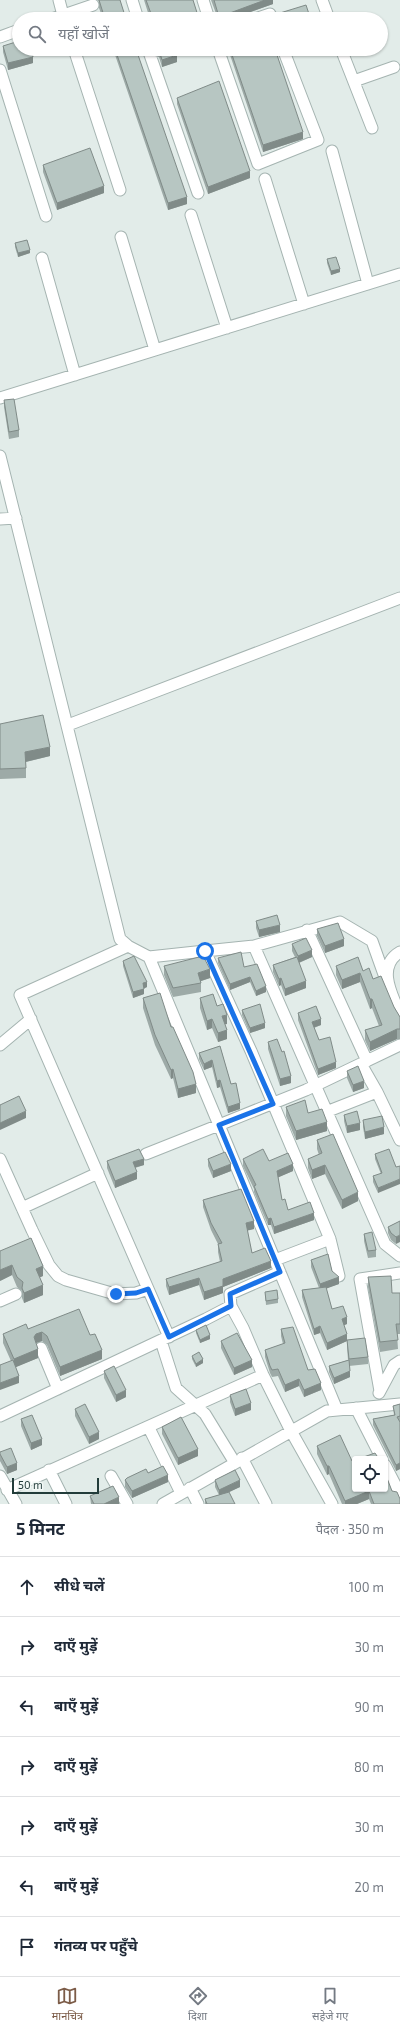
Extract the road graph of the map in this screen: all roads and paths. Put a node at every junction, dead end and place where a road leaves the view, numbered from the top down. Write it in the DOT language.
graph roads {
  1 [pos="59,0"];
  2 [pos="132,0"];
  3 [pos="203,0"];
  4 [pos="322,0"];
  5 [pos="93,5"];
  6 [pos="60,12"];
  7 [pos="75,12"];
  8 [pos="136,12"];
  9 [pos="207,12"];
  10 [pos="326,12"];
  11 [pos="12,32"];
  12 [pos="0,36"];
  13 [pos="76,56"];
  14 [pos="151,56"];
  15 [pos="220,56"];
  16 [pos="286,56"];
  17 [pos="344,56"];
  18 [pos="394,67"];
  19 [pos="0,70"];
  20 [pos="354,81"];
  21 [pos="372,128"];
  22 [pos="332,151"];
  23 [pos="265,179"];
  24 [pos="120,190"];
  25 [pos="198,193"];
  26 [pos="191,215"];
  27 [pos="46,216"];
  28 [pos="121,237"];
  29 [pos="42,258"];
  30 [pos="400,274"];
  31 [pos="368,284"];
  32 [pos="304,304"];
  33 [pos="227,328"];
  34 [pos="155,350"];
  35 [pos="75,375"];
  36 [pos="0,398"];
  37 [pos="0,456"];
  38 [pos="16,518"];
  39 [pos="0,519"];
  40 [pos="400,598"];
  41 [pos="68,725"];
  42 [pos="308,930"];
  43 [pos="128,946"];
  44 [pos="254,946"];
  45 [pos="205,951"];
  46 [pos="400,952"];
  47 [pos="150,957"];
  48 [pos="387,983"];
  49 [pos="400,1014"];
  50 [pos="31,1019"];
  51 [pos="0,1045"];
  52 [pos="400,1045"];
  53 [pos="364,1062"];
  54 [pos="315,1086"];
  55 [pos="377,1092"];
  56 [pos="273,1104"];
  57 [pos="326,1112"];
  58 [pos="219,1125"];
  59 [pos="400,1140"];
  60 [pos="146,1154"];
  61 [pos="0,1158"];
  62 [pos="98,1173"];
  63 [pos="6,1182"];
  64 [pos="22,1208"];
  65 [pos="330,1239"];
  66 [pos="400,1256"];
  67 [pos="275,1260"];
  68 [pos="280,1272"];
  69 [pos="400,1272"];
  70 [pos="339,1276"];
  71 [pos="148,1289"];
  72 [pos="16,1294"];
  73 [pos="0,1301"];
  74 [pos="231,1306"];
  75 [pos="165,1339"];
  76 [pos="41,1348"];
  77 [pos="400,1360"];
  78 [pos="263,1375"];
  79 [pos="58,1389"];
  80 [pos="380,1391"];
  81 [pos="400,1404"];
  82 [pos="196,1405"];
  83 [pos="375,1406"];
  84 [pos="356,1408"];
  85 [pos="337,1410"];
  86 [pos="0,1416"];
  87 [pos="149,1428"];
  88 [pos="291,1431"];
  89 [pos="380,1456"];
  90 [pos="239,1461"];
  91 [pos="49,1470"];
  92 [pos="388,1471"];
  93 [pos="0,1476"];
  94 [pos="111,1476"];
  95 [pos="7,1490"];
  96 [pos="186,1491"];
  97 [pos="400,1494"];
  98 [pos="16,1504"];
  99 [pos="66,1504"];
  100 [pos="127,1504"];
  101 [pos="163,1504"];
  102 [pos="198,1504"];
  103 [pos="266,1504"];
  104 [pos="332,1504"];
  1 -- 6 [label="street"];
  2 -- 8 [label="street"];
  3 -- 9 [label="street"];
  4 -- 10 [label="street"];
  5 -- 7 [label="street"];
  11 -- 12 [label="street"];
  13 -- 24 [label="street"];
  14 -- 25 [label="street"];
  15 -- 16 [label="street"];
  17 -- 20 [label="street"];
  18 -- 20 [label="street"];
  19 -- 27 [label="street"];
  20 -- 21 [label="street"];
  22 -- 31 [label="street"];
  23 -- 32 [label="street"];
  26 -- 33 [label="street"];
  28 -- 34 [label="street"];
  29 -- 35 [label="street"];
  30 -- 31 [label="street"];
  31 -- 32 [label="street"];
  32 -- 33 [label="street"];
  33 -- 34 [label="street"];
  34 -- 35 [label="street"];
  35 -- 36 [label="street"];
  37 -- 38 [label="street"];
  38 -- 39 [label="street"];
  38 -- 41 [label="street"];
  40 -- 41 [label="street"];
  41 -- 43 [label="street"];
  42 -- 44 [label="street"];
  42 -- 48 [label="street"];
  42 -- 53 [label="street"];
  43 -- 47 [label="street"];
  43 -- 50 [label="street"];
  44 -- 45 [label="street"];
  44 -- 54 [label="street"];
  45 -- 47 [label="street"];
  45 -- 56 [label="street"];
  46 -- 48 [label="street"];
  47 -- 58 [label="street"];
  48 -- 49 [label="street"];
  50 -- 51 [label="street"];
  50 -- 62 [label="street"];
  52 -- 53 [label="street"];
  53 -- 54 [label="street"];
  53 -- 55 [label="street"];
  54 -- 56 [label="street"];
  54 -- 57 [label="street"];
  55 -- 57 [label="street"];
  55 -- 59 [label="street"];
  56 -- 58 [label="street"];
  56 -- 65 [label="street"];
  57 -- 66 [label="street"];
  58 -- 60 [label="street"];
  58 -- 67 [label="street"];
  61 -- 63 [label="street"];
  62 -- 64 [label="street"];
  62 -- 71 [label="street"];
  63 -- 64 [label="street"];
  64 -- 71 [label="street"];
  65 -- 67 [label="street"];
  65 -- 70 [label="street"];
  67 -- 68 [label="street"];
  68 -- 74 [label="street"];
  68 -- 85 [label="street"];
  69 -- 80 [label="street"];
  71 -- 75 [label="street"];
  72 -- 73 [label="street"];
  74 -- 75 [label="street"];
  74 -- 78 [label="street"];
  75 -- 79 [label="street"];
  75 -- 82 [label="street"];
  76 -- 79 [label="street"];
  77 -- 80 [label="street"];
  78 -- 82 [label="street"];
  78 -- 88 [label="street"];
  79 -- 86 [label="street"];
  80 -- 83 [label="street"];
  81 -- 83 [label="street"];
  82 -- 87 [label="street"];
  82 -- 90 [label="street"];
  83 -- 84 [label="street"];
  84 -- 85 [label="street"];
  84 -- 89 [label="street"];
  85 -- 88 [label="street"];
  87 -- 91 [label="street"];
  87 -- 96 [label="street"];
  88 -- 90 [label="street"];
  88 -- 104 [label="street"];
  90 -- 96 [label="street"];
  90 -- 103 [label="street"];
  91 -- 95 [label="street"];
  91 -- 99 [label="street"];
  92 -- 97 [label="street"];
  93 -- 95 [label="street"];
  94 -- 100 [label="street"];
  95 -- 98 [label="street"];
  96 -- 101 [label="street"];
  96 -- 102 [label="street"];
}
